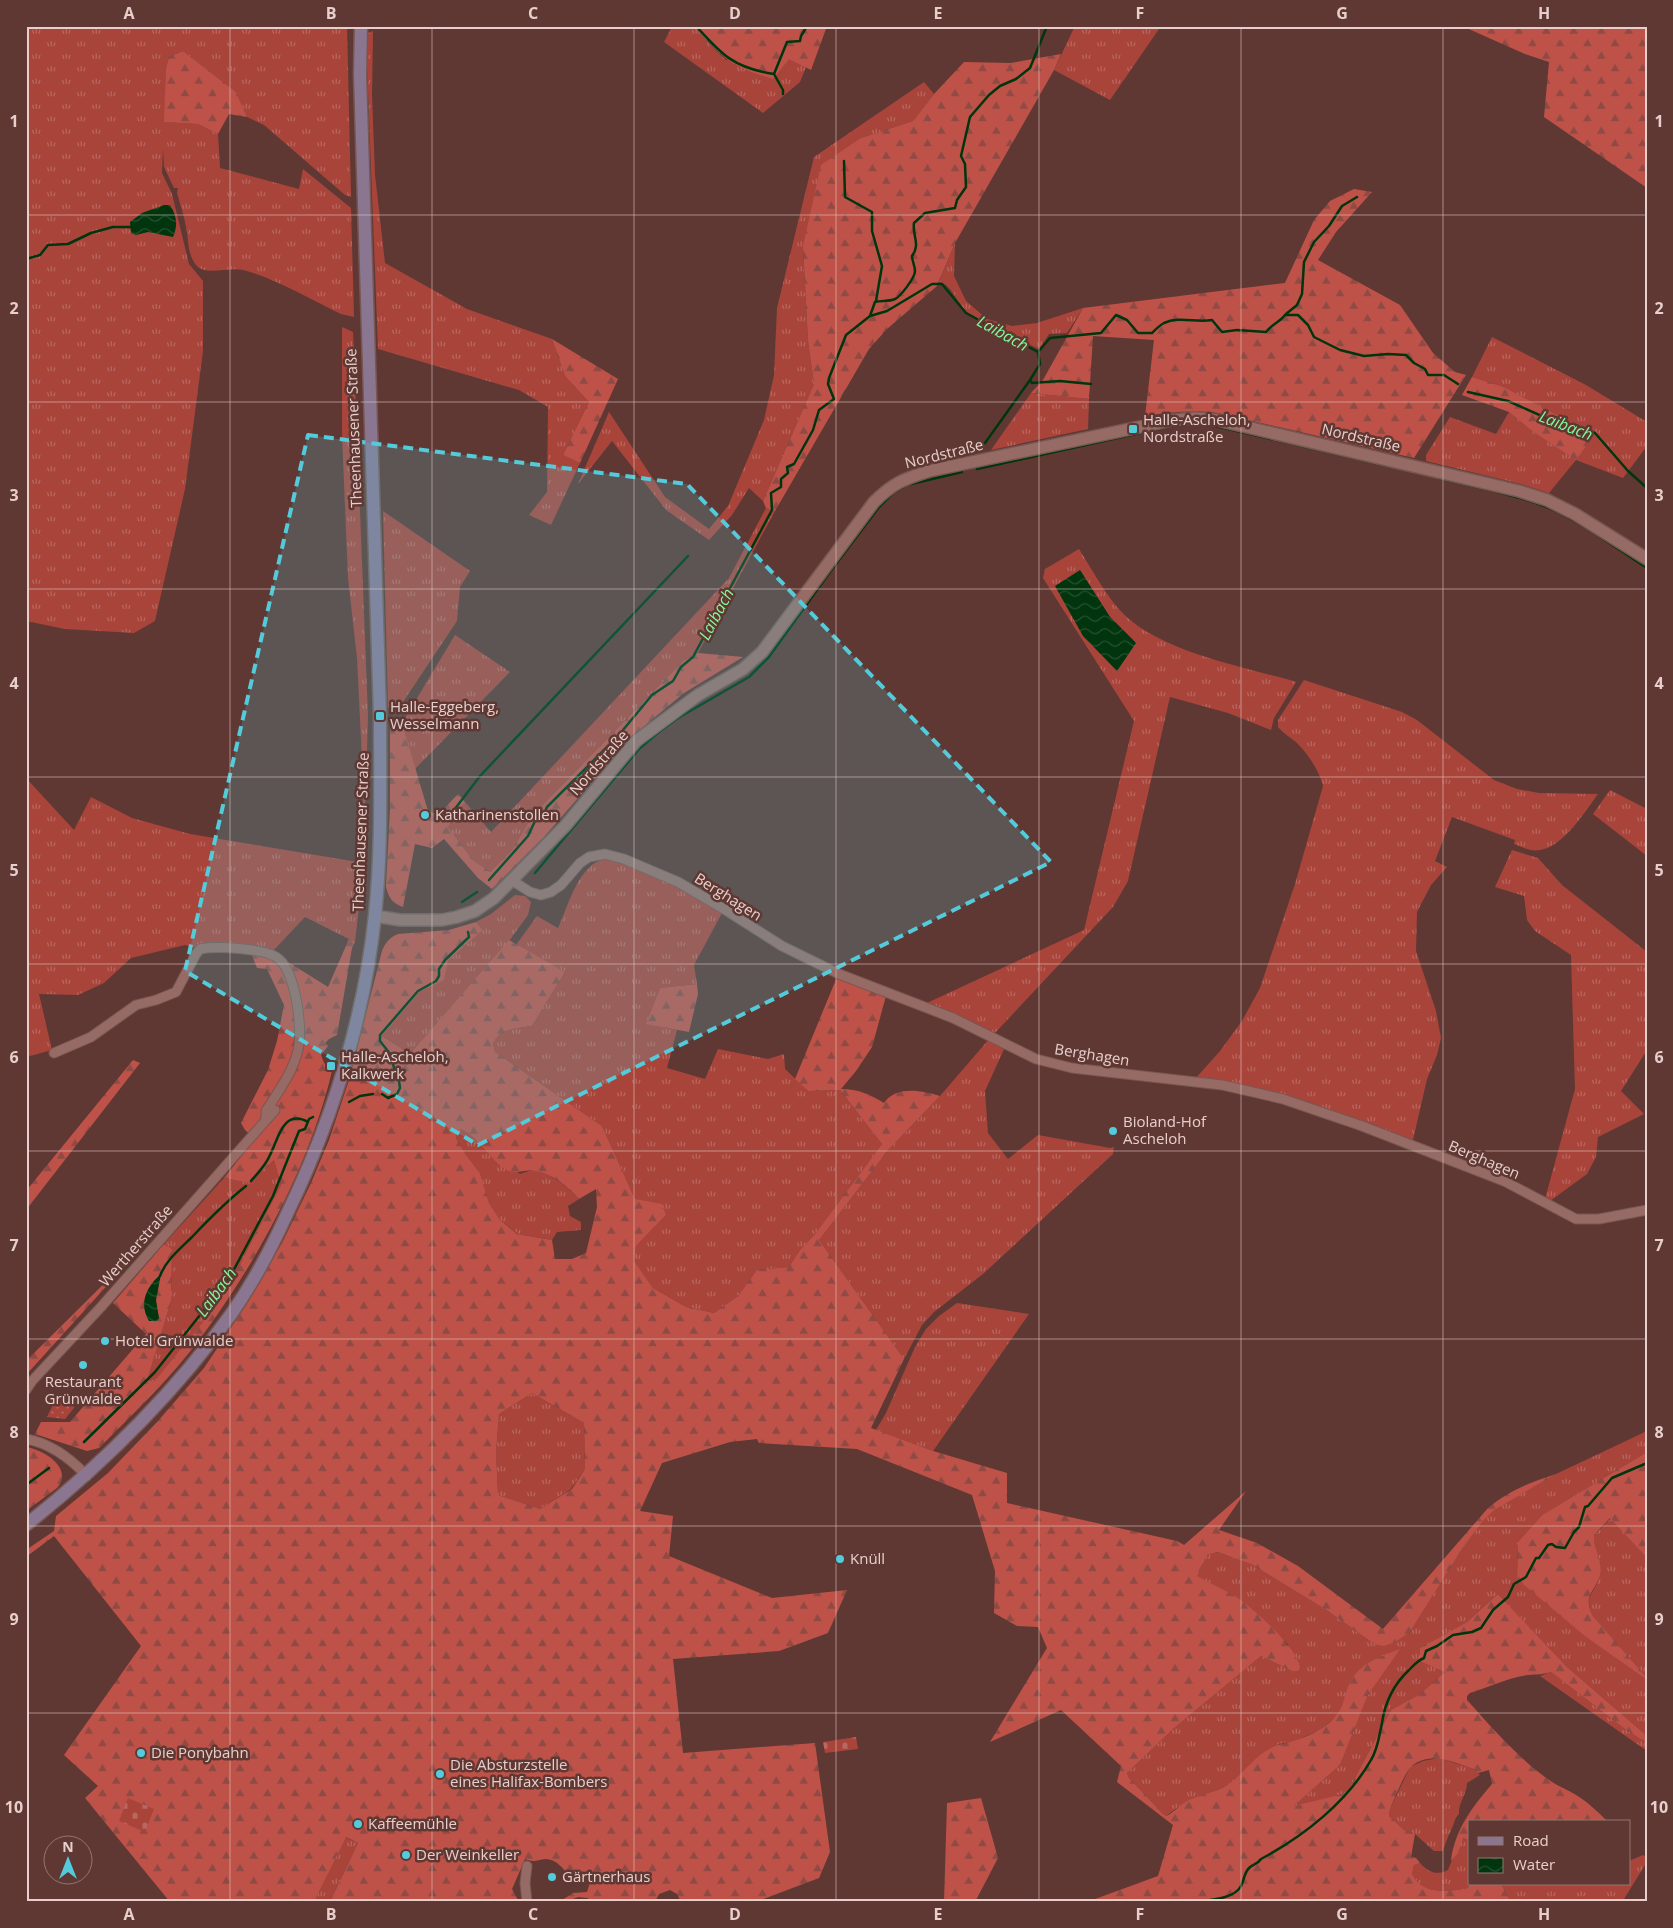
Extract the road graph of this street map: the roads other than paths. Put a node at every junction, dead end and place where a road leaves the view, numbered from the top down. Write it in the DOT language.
graph roads {
  1 [pos="361,26"];
  2 [pos="1647,559"];
  3 [pos="513,881"];
  4 [pos="375,916"];
  5 [pos="54,1053"];
  6 [pos="275,1110"];
  7 [pos="266,1120"];
  8 [pos="1647,1210"];
  9 [pos="26,1390"];
  10 [pos="26,1440"];
  11 [pos="86,1476"];
  12 [pos="26,1525"];
  13 [pos="527,1866"];
  14 [pos="526,1902"];
  1 -- 4 [label="main road, Theenhausener Straße"];
  2 -- 3 [label="street, Nordstraße"];
  3 -- 4 [label="street, Nordstraße"];
  3 -- 8 [label="street, Berghagen"];
  4 -- 11 [label="main road, Theenhausener Straße"];
  5 -- 7 [label="street, Wertherstraße"];
  6 -- 7 [label="street, Wertherstraße"];
  7 -- 9 [label="street, Wertherstraße"];
  10 -- 11 [label="street"];
  11 -- 12 [label="main road, Theenhausener Straße"];
  13 -- 14 [label="street"];
}
